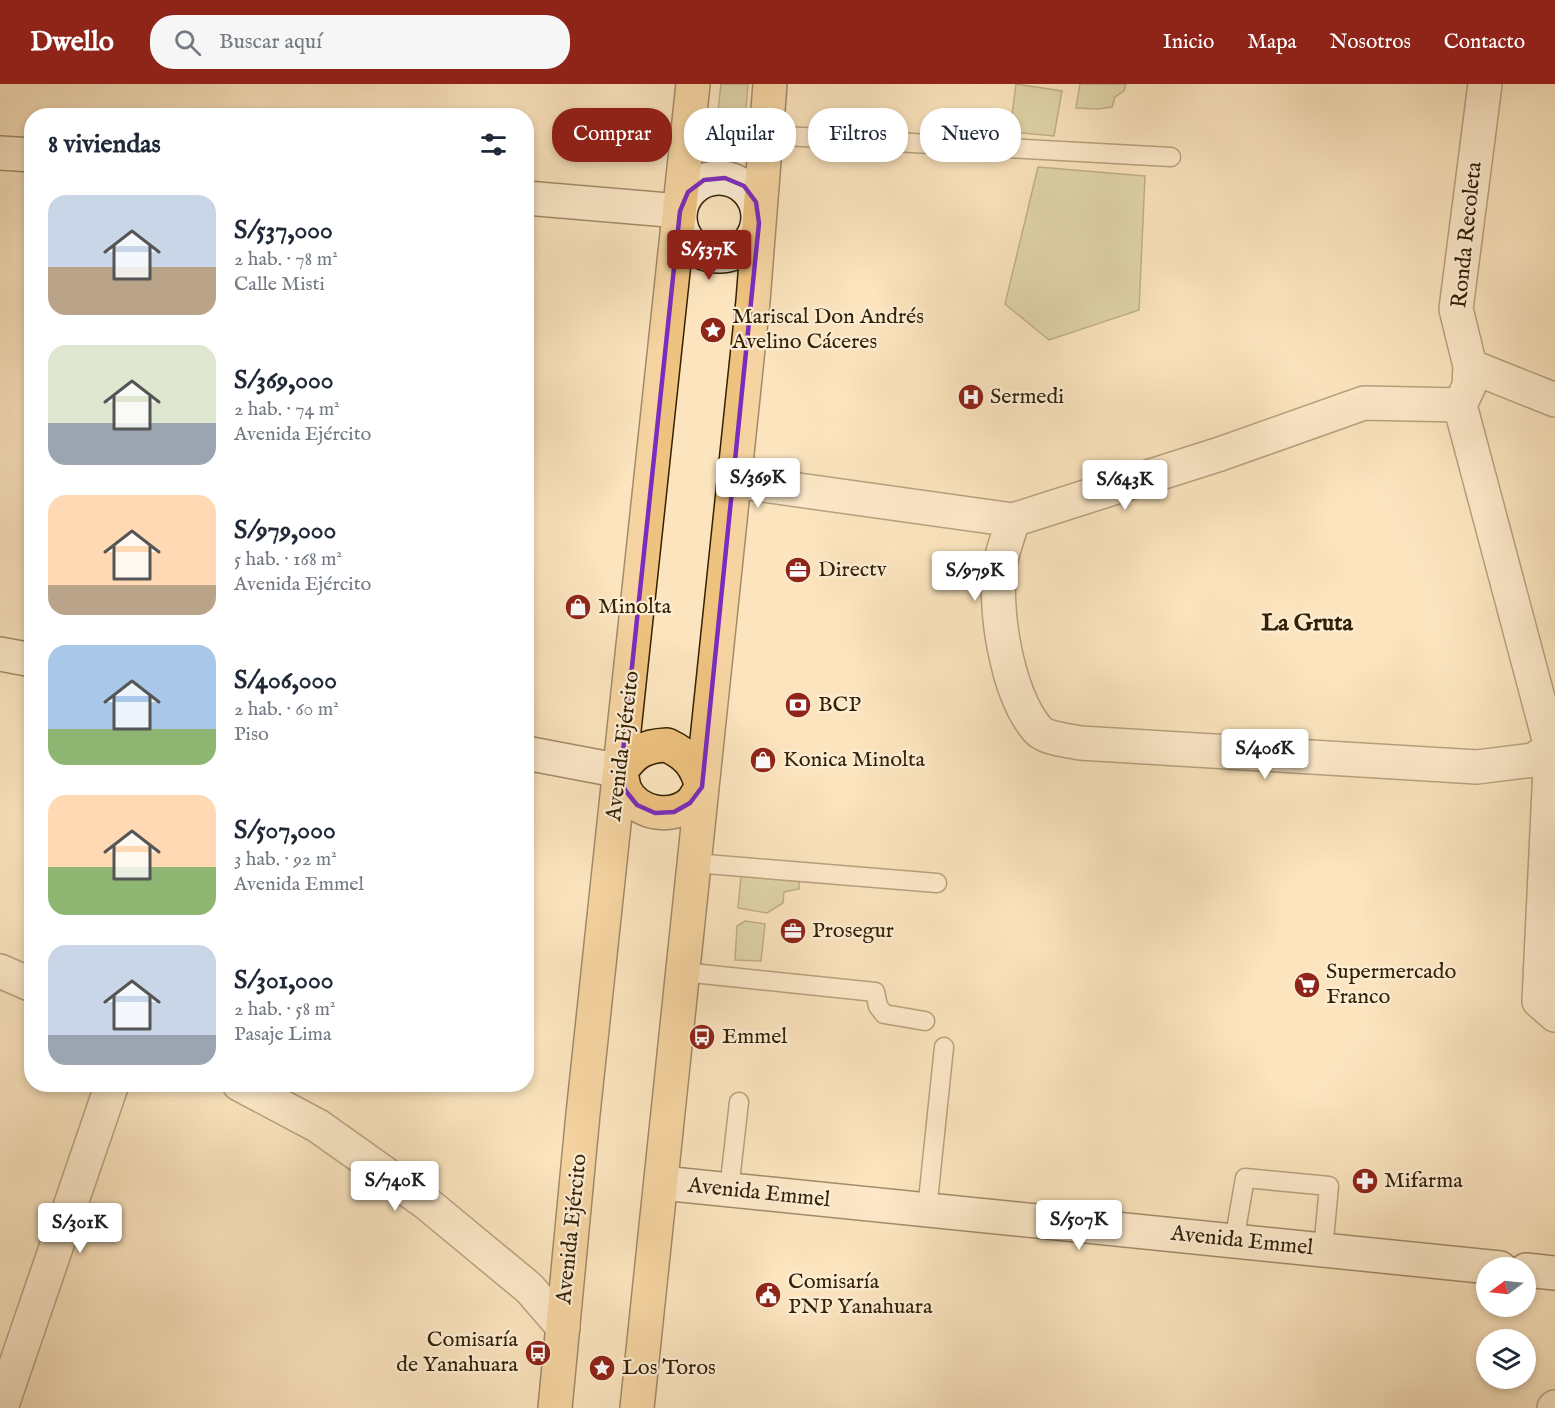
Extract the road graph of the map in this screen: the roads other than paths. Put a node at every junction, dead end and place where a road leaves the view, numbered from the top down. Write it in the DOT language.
graph roads {
  1 [pos="693,84"];
  2 [pos="770,84"];
  3 [pos="1485,84"];
  4 [pos="768,108"];
  5 [pos="796,137"];
  6 [pos="0,153"];
  7 [pos="24,154"];
  8 [pos="1171,157"];
  9 [pos="764,162"];
  10 [pos="534,199"];
  11 [pos="680,211"];
  12 [pos="759,223"];
  13 [pos="1470,366"];
  14 [pos="1555,400"];
  15 [pos="1460,405"];
  16 [pos="734,481"];
  17 [pos="1013,520"];
  18 [pos="0,654"];
  19 [pos="24,658"];
  20 [pos="1551,747"];
  21 [pos="534,755"];
  22 [pos="621,771"];
  23 [pos="702,787"];
  24 [pos="694,862"];
  25 [pos="937,883"];
  26 [pos="1548,963"];
  27 [pos="0,971"];
  28 [pos="683,972"];
  29 [pos="24,981"];
  30 [pos="1555,1016"];
  31 [pos="925,1021"];
  32 [pos="944,1047"];
  33 [pos="109,1092"];
  34 [pos="254,1092"];
  35 [pos="738,1102"];
  36 [pos="662,1184"];
  37 [pos="729,1190"];
  38 [pos="927,1210"];
  39 [pos="1234,1240"];
  40 [pos="1323,1250"];
  41 [pos="1476,1266"];
  42 [pos="1536,1271"];
  43 [pos="1555,1273"];
  44 [pos="563,1327"];
  45 [pos="2,1408"];
  46 [pos="555,1408"];
  47 [pos="637,1408"];
  1 -- 11 [label="main road, Avenida Ejército"];
  2 -- 4 [label="main road"];
  3 -- 13 [label="street, Ronda Recoleta"];
  5 -- 8 [label="lane"];
  6 -- 7 [label="street"];
  9 -- 12 [label="main road"];
  10 -- 11 [label="street"];
  11 -- 12 [label="street"];
  11 -- 12 [label="street"];
  11 -- 22 [label="main road, Avenida Ejército"];
  12 -- 16 [label="main road"];
  13 -- 14 [label="street"];
  13 -- 15 [label="street"];
  15 -- 17 [label="street"];
  15 -- 20 [label="street"];
  16 -- 17 [label="street"];
  16 -- 23 [label="main road"];
  17 -- 20 [label="street"];
  18 -- 19 [label="street"];
  20 -- 26 [label="street"];
  21 -- 22 [label="street"];
  22 -- 23 [label="main road"];
  22 -- 23 [label="main road"];
  22 -- 44 [label="main road, Avenida Ejército"];
  23 -- 24 [label="main road"];
  24 -- 25 [label="lane"];
  24 -- 28 [label="main road"];
  26 -- 30 [label="street"];
  27 -- 29 [label="street"];
  28 -- 31 [label="lane"];
  28 -- 36 [label="main road"];
  32 -- 38 [label="lane"];
  33 -- 45 [label="street"];
  34 -- 44 [label="street"];
  35 -- 37 [label="lane"];
  36 -- 37 [label="street, Avenida Emmel"];
  36 -- 47 [label="main road"];
  37 -- 38 [label="street, Avenida Emmel"];
  38 -- 39 [label="street, Avenida Emmel"];
  39 -- 40 [label="street, Avenida Emmel"];
  39 -- 40 [label="lane"];
  40 -- 41 [label="street, Avenida Emmel"];
  42 -- 43 [label="street"];
  44 -- 46 [label="main road, Avenida Ejército"];
}
